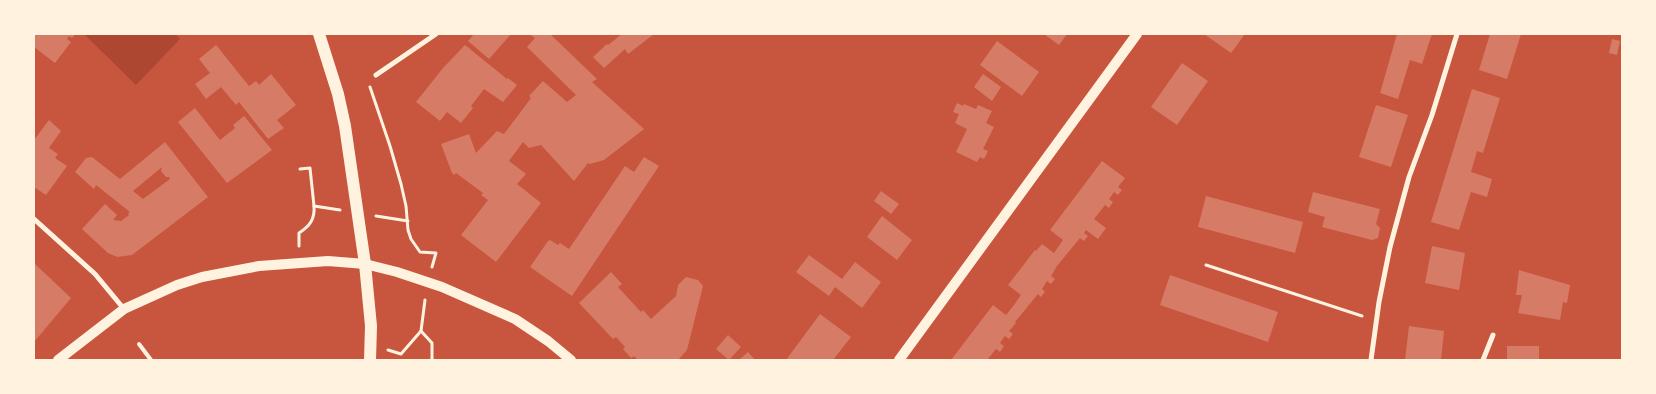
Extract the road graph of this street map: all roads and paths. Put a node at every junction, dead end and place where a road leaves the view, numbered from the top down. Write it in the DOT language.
graph roads {
  1 [pos="318,34"];
  2 [pos="436,34"];
  3 [pos="1137,34"];
  4 [pos="1457,34"];
  5 [pos="376,75"];
  6 [pos="314,206"];
  7 [pos="34,219"];
  8 [pos="408,221"];
  9 [pos="300,262"];
  10 [pos="365,264"];
  11 [pos="1206,265"];
  12 [pos="124,309"];
  13 [pos="1375,321"];
  14 [pos="420,331"];
  15 [pos="1493,335"];
  16 [pos="139,344"];
  17 [pos="371,344"];
  18 [pos="58,360"];
  19 [pos="151,360"];
  20 [pos="370,360"];
  21 [pos="571,360"];
  22 [pos="899,360"];
  23 [pos="1371,360"];
  24 [pos="1483,360"];
  1 -- 10 [label="main road"];
  2 -- 5 [label="street"];
  3 -- 22 [label="main road"];
  4 -- 13 [label="street"];
  5 -- 8 [label="path"];
  6 -- 9 [label="path"];
  7 -- 12 [label="street"];
  9 -- 10 [label="main road"];
  9 -- 12 [label="main road"];
  10 -- 17 [label="main road"];
  10 -- 21 [label="main road"];
  11 -- 13 [label="path"];
  12 -- 18 [label="main road"];
  13 -- 23 [label="street"];
  14 -- 17 [label="path"];
  15 -- 24 [label="street"];
  16 -- 19 [label="lane"];
  17 -- 20 [label="main road"];
}
